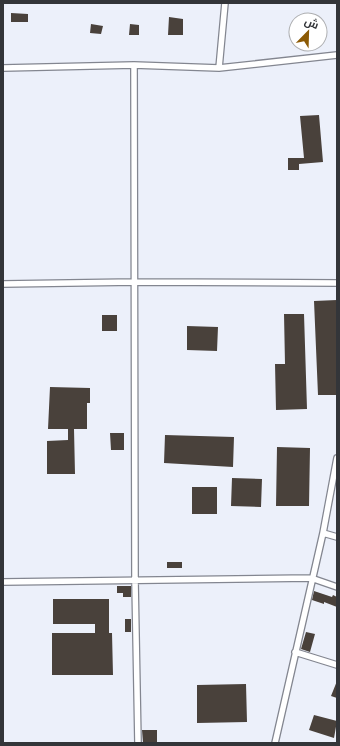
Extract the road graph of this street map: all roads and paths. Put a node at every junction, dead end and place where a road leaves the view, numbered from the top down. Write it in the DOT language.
graph roads {
  1 [pos="225,3"];
  2 [pos="337,55"];
  3 [pos="134,65"];
  4 [pos="3,68"];
  5 [pos="219,68"];
  6 [pos="135,282"];
  7 [pos="337,283"];
  8 [pos="3,284"];
  9 [pos="337,458"];
  10 [pos="336,464"];
  11 [pos="323,533"];
  12 [pos="337,537"];
  13 [pos="311,578"];
  14 [pos="135,581"];
  15 [pos="3,582"];
  16 [pos="337,587"];
  17 [pos="295,652"];
  18 [pos="337,665"];
  19 [pos="138,743"];
  20 [pos="275,743"];
  1 -- 5 [label="street"];
  2 -- 5 [label="street"];
  3 -- 4 [label="street"];
  3 -- 5 [label="street"];
  3 -- 6 [label="street"];
  6 -- 7 [label="street"];
  6 -- 8 [label="street"];
  6 -- 14 [label="street"];
  9 -- 10 [label="street"];
  10 -- 11 [label="street"];
  11 -- 12 [label="street"];
  11 -- 13 [label="street"];
  13 -- 14 [label="street"];
  13 -- 16 [label="street"];
  13 -- 17 [label="street"];
  14 -- 15 [label="street"];
  14 -- 19 [label="street"];
  17 -- 18 [label="street"];
  17 -- 20 [label="street"];
}
